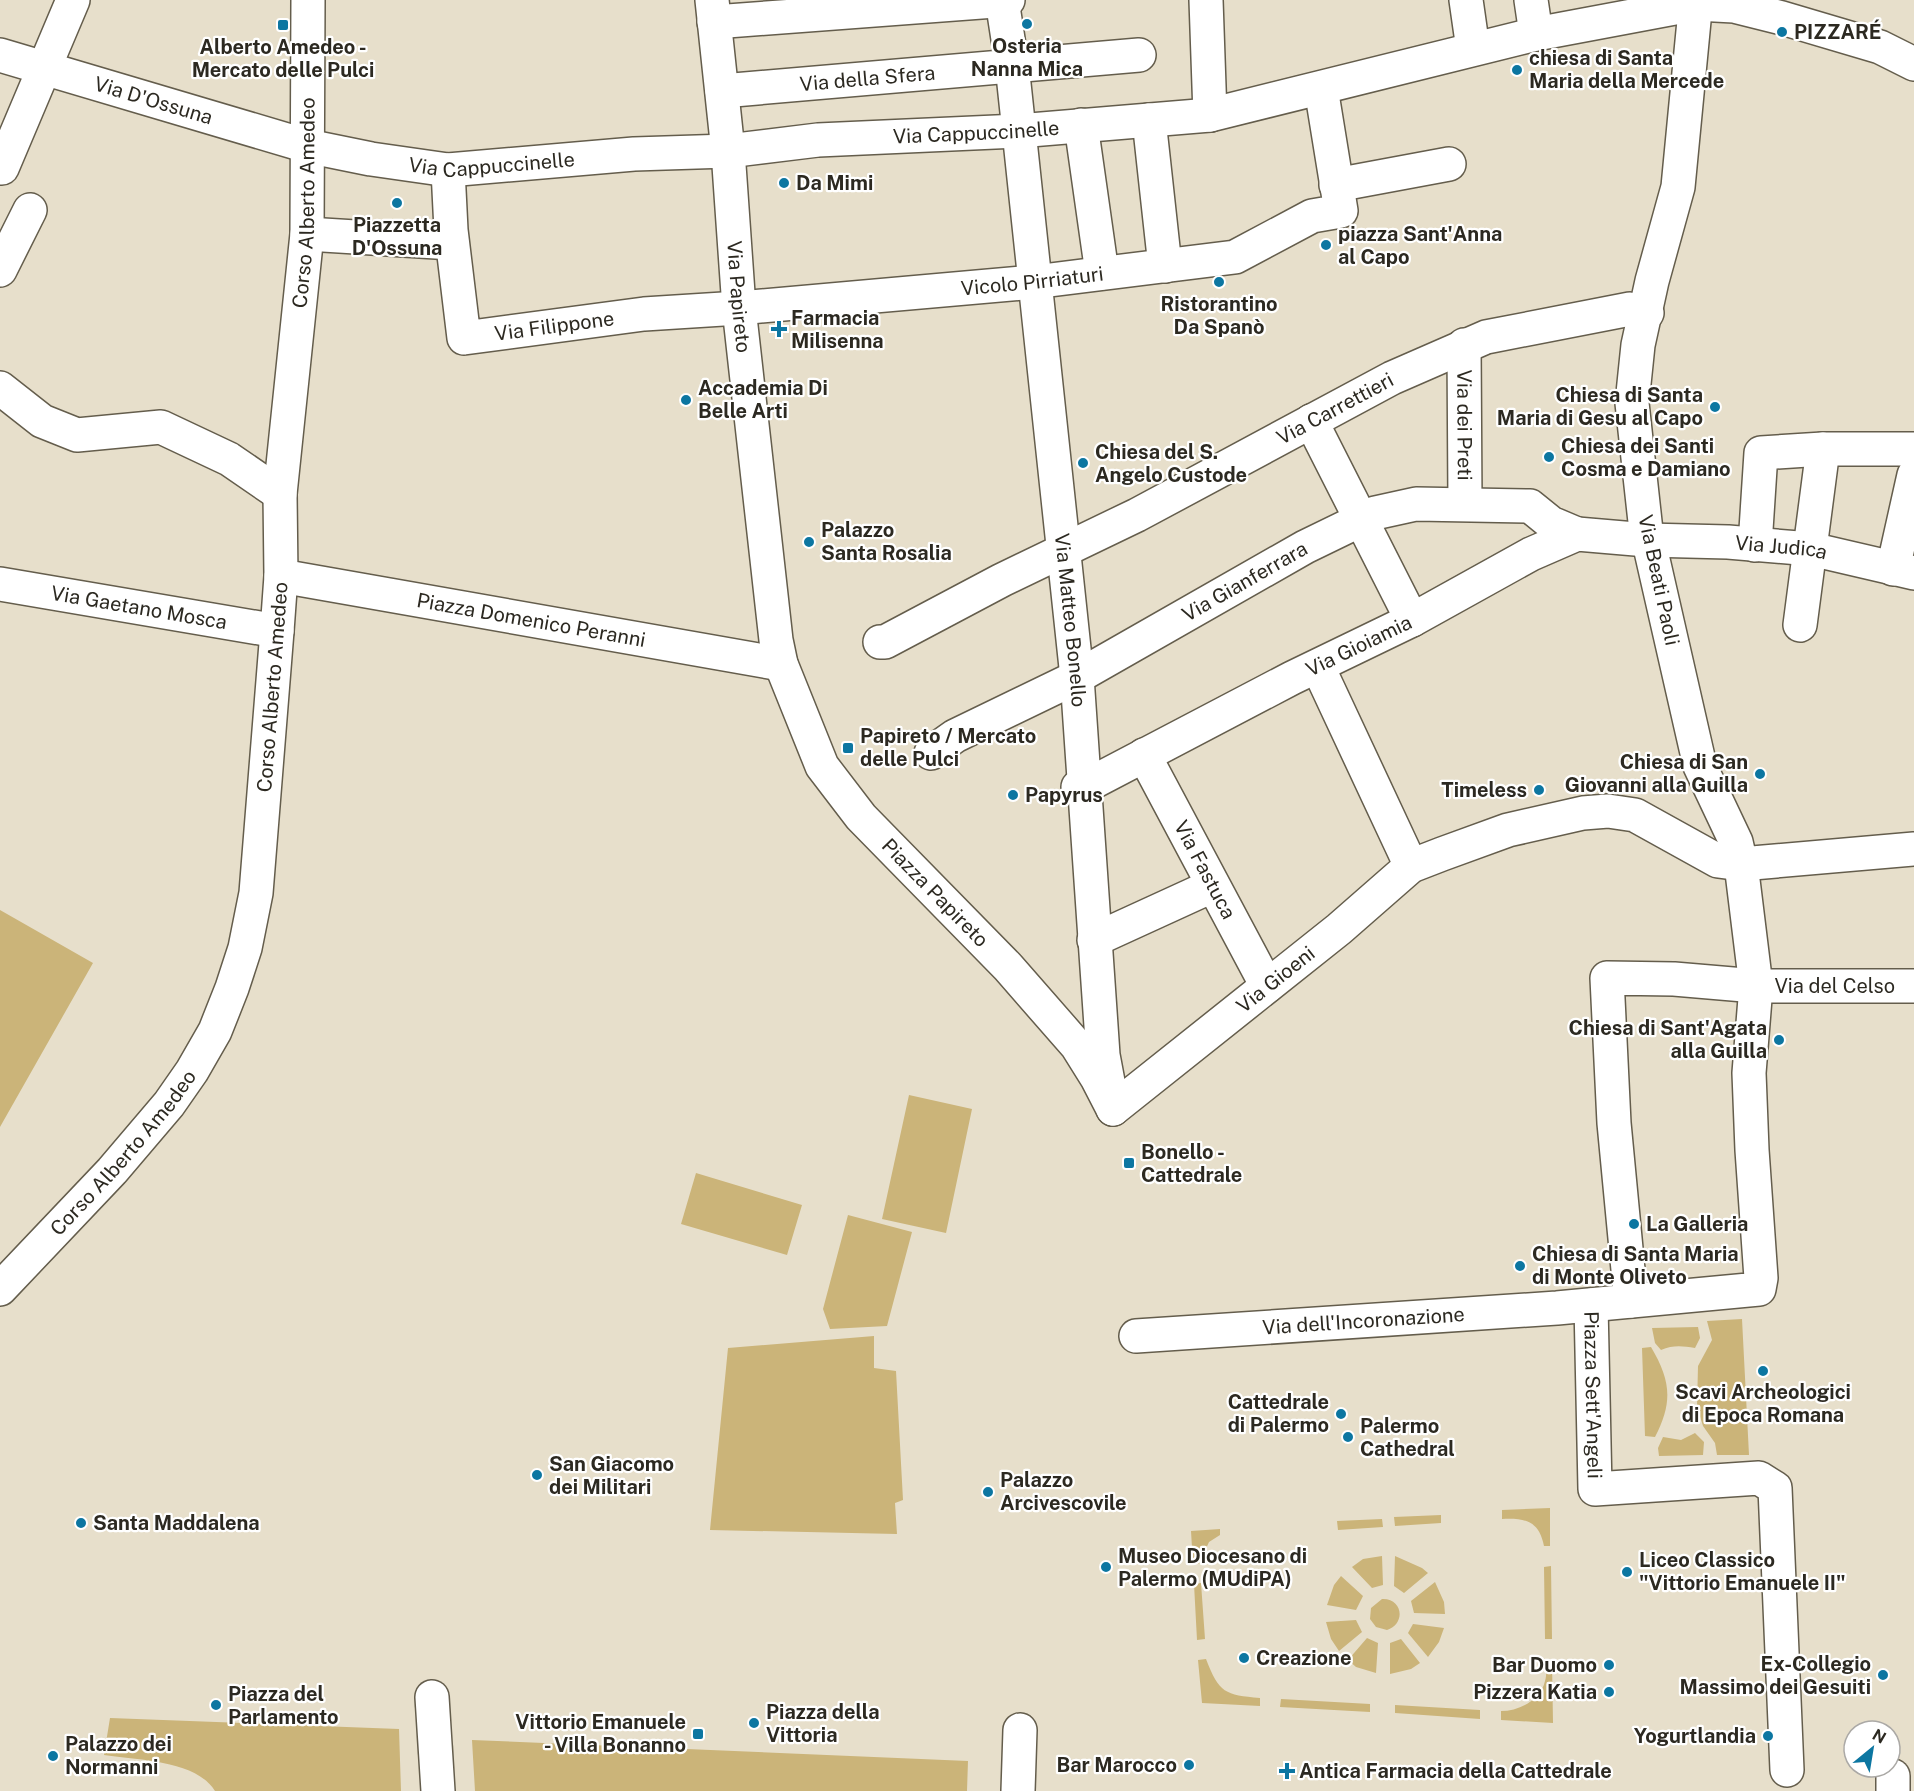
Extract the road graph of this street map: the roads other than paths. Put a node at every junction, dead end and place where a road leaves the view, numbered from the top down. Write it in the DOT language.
graph roads {
  1 [pos="73,0"];
  2 [pos="308,0"];
  3 [pos="1003,0"];
  4 [pos="1008,0"];
  5 [pos="1206,0"];
  6 [pos="1466,0"];
  7 [pos="1531,0"];
  8 [pos="1696,2"];
  9 [pos="1779,9"];
  10 [pos="713,11"];
  11 [pos="1536,34"];
  12 [pos="1473,49"];
  13 [pos="0,55"];
  14 [pos="1139,55"];
  15 [pos="1914,64"];
  16 [pos="1012,66"];
  17 [pos="46,68"];
  18 [pos="1321,88"];
  19 [pos="722,91"];
  20 [pos="1210,115"];
  21 [pos="1149,120"];
  22 [pos="1082,125"];
  23 [pos="1018,131"];
  24 [pos="307,146"];
  25 [pos="728,151"];
  26 [pos="1449,164"];
  27 [pos="0,168"];
  28 [pos="448,170"];
  29 [pos="1336,185"];
  30 [pos="30,210"];
  31 [pos="307,234"];
  32 [pos="452,243"];
  33 [pos="1165,266"];
  34 [pos="0,270"];
  35 [pos="1102,273"];
  36 [pos="1034,282"];
  37 [pos="739,308"];
  38 [pos="1647,313"];
  39 [pos="1464,345"];
  40 [pos="0,388"];
  41 [pos="1311,421"];
  42 [pos="1823,449"];
  43 [pos="1914,449"];
  44 [pos="1914,475"];
  45 [pos="280,494"];
  46 [pos="1465,504"];
  47 [pos="1361,519"];
  48 [pos="1577,534"];
  49 [pos="1647,540"];
  50 [pos="1755,545"];
  51 [pos="1811,549"];
  52 [pos="1063,551"];
  53 [pos="1903,571"];
  54 [pos="281,576"];
  55 [pos="0,584"];
  56 [pos="1413,620"];
  57 [pos="1800,625"];
  58 [pos="277,631"];
  59 [pos="880,642"];
  60 [pos="781,664"];
  61 [pos="1318,667"];
  62 [pos="1077,677"];
  63 [pos="931,753"];
  64 [pos="1144,755"];
  65 [pos="1081,787"];
  66 [pos="1914,849"];
  67 [pos="1741,864"];
  68 [pos="1411,866"];
  69 [pos="1212,886"];
  70 [pos="1094,940"];
  71 [pos="1267,986"];
  72 [pos="1756,986"];
  73 [pos="1914,986"];
  74 [pos="1113,1109"];
  75 [pos="5,1273"];
  76 [pos="1759,1289"];
  77 [pos="1630,1301"];
  78 [pos="1591,1305"];
  79 [pos="1136,1336"];
  80 [pos="432,1697"];
  81 [pos="1020,1730"];
  82 [pos="1787,1770"];
  83 [pos="438,1791"];
  84 [pos="1018,1791"];
  1 -- 17 [label="street"];
  2 -- 24 [label="street, Corso Alberto Amedeo"];
  3 -- 4 [label="street"];
  3 -- 10 [label="street"];
  3 -- 16 [label="street, Via Matteo Bonello"];
  5 -- 20 [label="street"];
  6 -- 12 [label="street"];
  7 -- 11 [label="street"];
  8 -- 9 [label="street, Via Cappuccinelle"];
  8 -- 11 [label="street, Via Cappuccinelle"];
  8 -- 38 [label="street, Via Beati Paoli"];
  9 -- 15 [label="street, Via Cappuccinelle"];
  10 -- 19 [label="street, Via Papireto"];
  11 -- 12 [label="street, Via Cappuccinelle"];
  12 -- 18 [label="street, Via Cappuccinelle"];
  13 -- 17 [label="street, Via D'Ossuna"];
  14 -- 16 [label="street, Via della Sfera"];
  16 -- 19 [label="street, Via della Sfera"];
  16 -- 23 [label="street, Via Matteo Bonello"];
  17 -- 24 [label="street, Via D'Ossuna"];
  17 -- 27 [label="street"];
  18 -- 20 [label="street, Via Cappuccinelle"];
  18 -- 29 [label="street"];
  19 -- 25 [label="street, Via Papireto"];
  20 -- 21 [label="street, Via Cappuccinelle"];
  21 -- 22 [label="street, Via Cappuccinelle"];
  21 -- 33 [label="street"];
  22 -- 23 [label="street, Via Cappuccinelle"];
  22 -- 35 [label="street"];
  23 -- 25 [label="street, Via Cappuccinelle"];
  23 -- 36 [label="street, Via Matteo Bonello"];
  24 -- 28 [label="street, Via Cappuccinelle"];
  24 -- 31 [label="street, Corso Alberto Amedeo"];
  25 -- 28 [label="street, Via Cappuccinelle"];
  25 -- 37 [label="street, Via Papireto"];
  26 -- 29 [label="street"];
  28 -- 32 [label="street, Via Filippone"];
  29 -- 33 [label="street, Vicolo Pirriaturi"];
  30 -- 34 [label="street"];
  31 -- 32 [label="street"];
  31 -- 45 [label="street, Corso Alberto Amedeo"];
  32 -- 37 [label="street, Via Filippone"];
  33 -- 35 [label="street, Vicolo Pirriaturi"];
  35 -- 36 [label="street, Vicolo Pirriaturi"];
  36 -- 37 [label="street, Vicolo Pirriaturi"];
  36 -- 52 [label="street, Via Matteo Bonello"];
  37 -- 60 [label="street, Via Papireto"];
  38 -- 39 [label="street, Via Carrettieri"];
  38 -- 49 [label="street, Via Beati Paoli"];
  39 -- 41 [label="street, Via Carrettieri"];
  39 -- 46 [label="street, Via dei Preti"];
  40 -- 45 [label="street"];
  41 -- 47 [label="street"];
  41 -- 52 [label="street, Via Carrettieri"];
  42 -- 43 [label="street"];
  42 -- 50 [label="street"];
  42 -- 51 [label="street"];
  44 -- 53 [label="street"];
  45 -- 54 [label="street, Corso Alberto Amedeo"];
  46 -- 47 [label="street, Via Gianferrara"];
  46 -- 48 [label="street, Via Gianferrara"];
  47 -- 56 [label="street"];
  47 -- 62 [label="street, Via Gianferrara"];
  48 -- 49 [label="street, Via Gioiamia"];
  48 -- 56 [label="street, Via Gioiamia"];
  49 -- 50 [label="street, Via Judica"];
  49 -- 67 [label="street, Via Beati Paoli"];
  50 -- 51 [label="street, Via Judica"];
  51 -- 53 [label="street, Via Judica"];
  51 -- 57 [label="street"];
  52 -- 59 [label="street, Via Carrettieri"];
  52 -- 62 [label="street, Via Matteo Bonello"];
  54 -- 58 [label="street, Corso Alberto Amedeo"];
  54 -- 60 [label="street, Piazza Domenico Peranni"];
  55 -- 58 [label="street, Via Gaetano Mosca"];
  56 -- 61 [label="street, Via Gioiamia"];
  58 -- 75 [label="street, Corso Alberto Amedeo"];
  60 -- 74 [label="street, Piazza Papireto"];
  61 -- 64 [label="street, Via Gioiamia"];
  61 -- 68 [label="street"];
  62 -- 63 [label="street, Via Gianferrara"];
  62 -- 65 [label="street, Via Matteo Bonello"];
  64 -- 65 [label="street, Via Gioiamia"];
  64 -- 69 [label="street, Via Fastuca"];
  65 -- 70 [label="street, Via Matteo Bonello"];
  66 -- 67 [label="street, Via Gioeni"];
  67 -- 68 [label="street, Via Gioeni"];
  67 -- 72 [label="street, Via Beati Paoli"];
  68 -- 71 [label="street, Via Gioeni"];
  69 -- 70 [label="street"];
  69 -- 71 [label="street, Via Fastuca"];
  70 -- 74 [label="street, Via Matteo Bonello"];
  71 -- 74 [label="street, Via Gioeni"];
  72 -- 73 [label="street, Via del Celso"];
  72 -- 76 [label="street, Via Beati Paoli"];
  72 -- 77 [label="street, Via del Celso"];
  76 -- 77 [label="street, Piazza Sett'Angeli"];
  77 -- 78 [label="street, Piazza Sett'Angeli"];
  78 -- 79 [label="street, Via dell'Incoronazione"];
  78 -- 82 [label="street, Piazza Sett'Angeli"];
  80 -- 83 [label="street"];
  81 -- 84 [label="street"];
}
